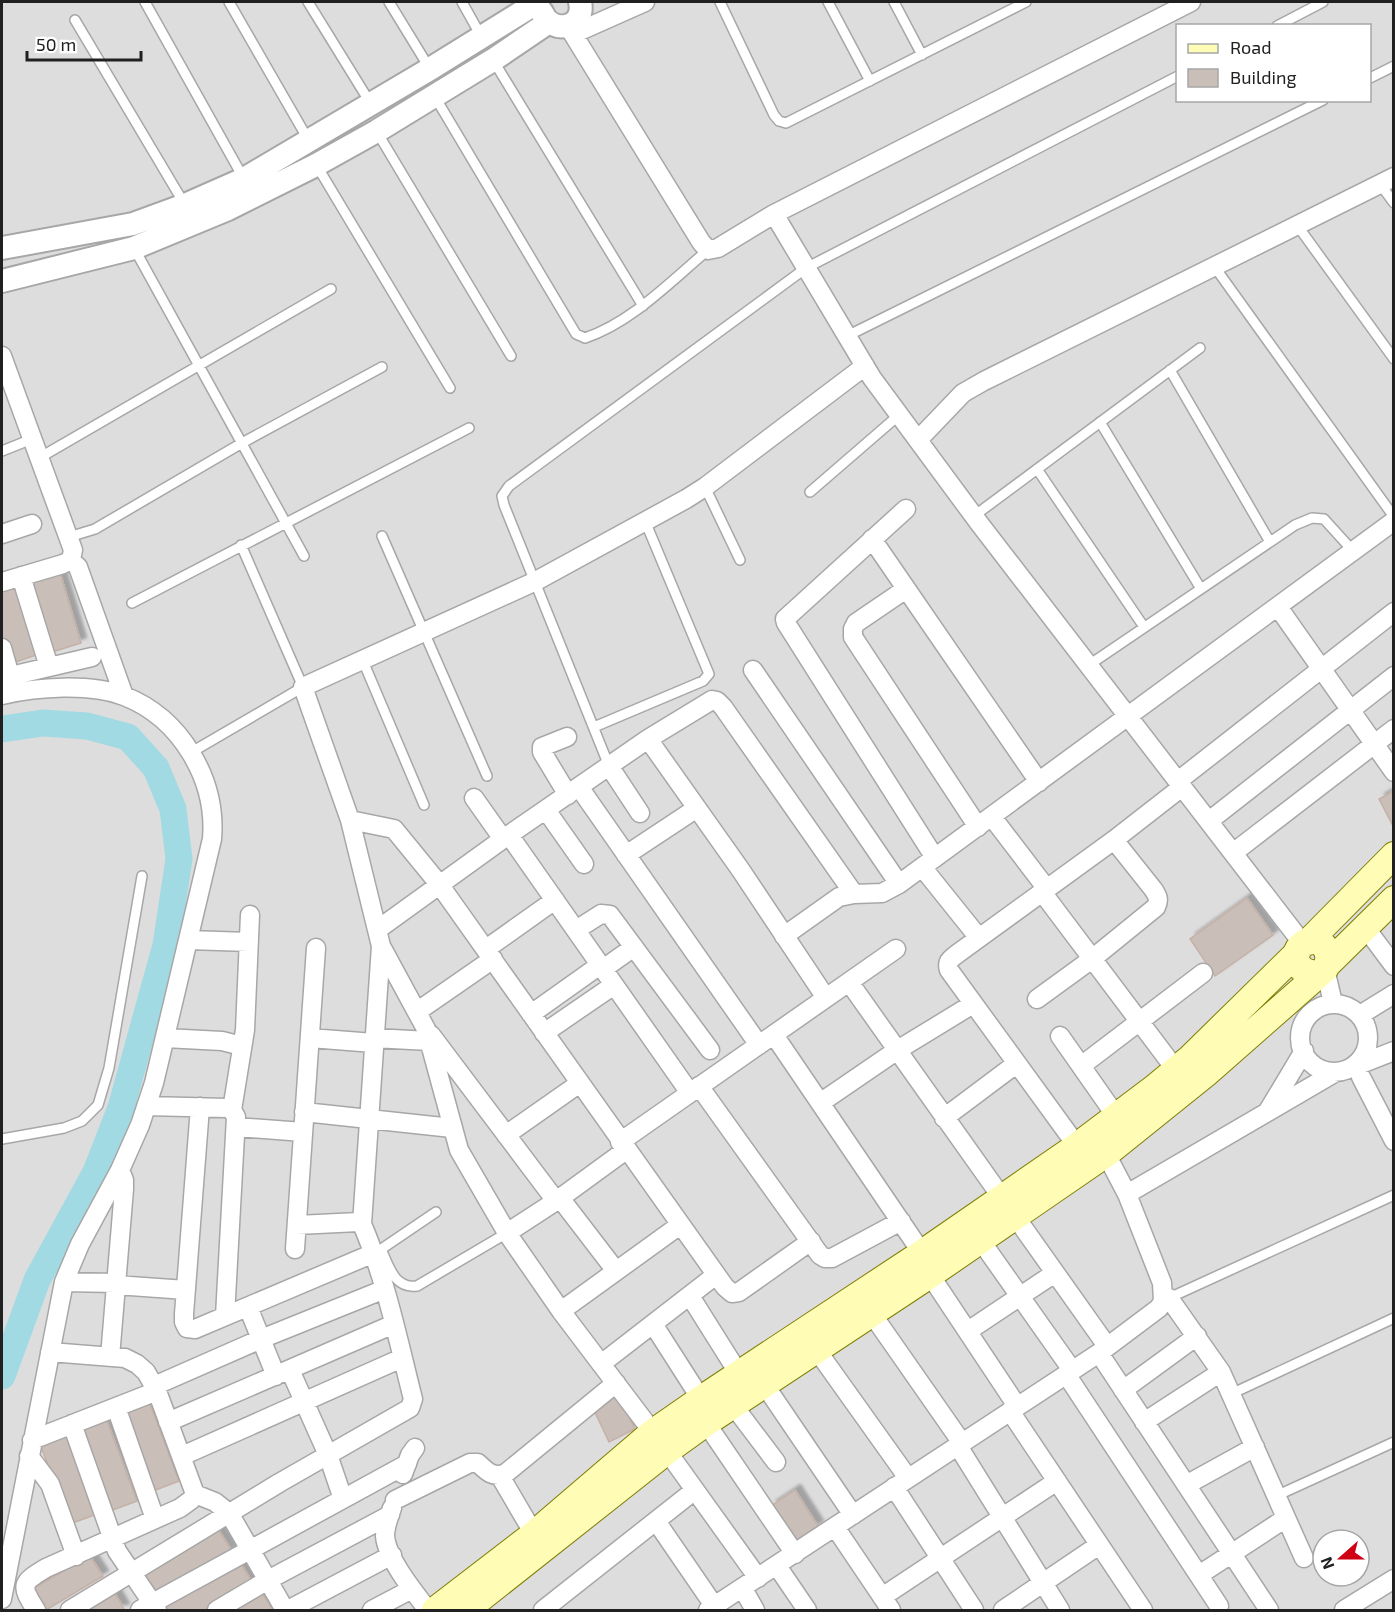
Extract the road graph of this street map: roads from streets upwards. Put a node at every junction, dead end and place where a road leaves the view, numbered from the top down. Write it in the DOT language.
graph roads {
  1 [pos="645,2"];
  2 [pos="1191,2"];
  3 [pos="584,3"];
  4 [pos="554,17"];
  5 [pos="1387,180"];
  6 [pos="774,214"];
  7 [pos="2,248"];
  8 [pos="2,281"];
  9 [pos="2,356"];
  10 [pos="865,366"];
  11 [pos="918,440"];
  12 [pos="906,509"];
  13 [pos="1394,519"];
  14 [pos="33,524"];
  15 [pos="2,534"];
  16 [pos="872,539"];
  17 [pos="71,560"];
  18 [pos="21,576"];
  19 [pos="2,582"];
  20 [pos="906,589"];
  21 [pos="1278,607"];
  22 [pos="1394,612"];
  23 [pos="2,648"];
  24 [pos="92,657"];
  25 [pos="49,667"];
  26 [pos="1321,668"];
  27 [pos="753,670"];
  28 [pos="1394,675"];
  29 [pos="6,677"];
  30 [pos="2,695"];
  31 [pos="124,696"];
  32 [pos="1350,710"];
  33 [pos="1128,717"];
  34 [pos="1394,729"];
  35 [pos="567,737"];
  36 [pos="648,739"];
  37 [pos="1374,744"];
  38 [pos="609,766"];
  39 [pos="1394,772"];
  40 [pos="1039,782"];
  41 [pos="1180,784"];
  42 [pos="574,791"];
  43 [pos="474,798"];
  44 [pos="697,808"];
  45 [pos="546,810"];
  46 [pos="640,813"];
  47 [pos="351,820"];
  48 [pos="1209,821"];
  49 [pos="985,822"];
  50 [pos="506,837"];
  51 [pos="1114,840"];
  52 [pos="1233,853"];
  53 [pos="626,855"];
  54 [pos="1394,855"];
  55 [pos="928,863"];
  56 [pos="584,864"];
  57 [pos="439,884"];
  58 [pos="899,884"];
  59 [pos="1044,891"];
  60 [pos="854,894"];
  61 [pos="1394,899"];
  62 [pos="555,900"];
  63 [pos="250,915"];
  64 [pos="1365,927"];
  65 [pos="576,930"];
  66 [pos="784,936"];
  67 [pos="379,938"];
  68 [pos="979,938"];
  69 [pos="188,940"];
  70 [pos="249,942"];
  71 [pos="1303,946"];
  72 [pos="634,947"];
  73 [pos="316,948"];
  74 [pos="896,948"];
  75 [pos="489,954"];
  76 [pos="1092,959"];
  77 [pos="1394,966"];
  78 [pos="602,967"];
  79 [pos="1324,968"];
  80 [pos="1203,973"];
  81 [pos="849,982"];
  82 [pos="614,985"];
  83 [pos="1394,994"];
  84 [pos="826,998"];
  85 [pos="1037,999"];
  86 [pos="1333,1003"];
  87 [pos="973,1004"];
  88 [pos="418,1011"];
  89 [pos="531,1014"];
  90 [pos="1360,1015"];
  91 [pos="1141,1023"];
  92 [pos="544,1033"];
  93 [pos="427,1035"];
  94 [pos="1060,1036"];
  95 [pos="165,1038"];
  96 [pos="310,1038"];
  97 [pos="766,1040"];
  98 [pos="374,1041"];
  99 [pos="242,1047"];
  100 [pos="710,1050"];
  101 [pos="896,1051"];
  102 [pos="1304,1051"];
  103 [pos="1394,1051"];
  104 [pos="1016,1064"];
  105 [pos="1081,1066"];
  106 [pos="1176,1070"];
  107 [pos="1349,1072"];
  108 [pos="580,1083"];
  109 [pos="695,1090"];
  110 [pos="820,1102"];
  111 [pos="146,1106"];
  112 [pos="200,1107"];
  113 [pos="304,1112"];
  114 [pos="1267,1113"];
  115 [pos="1116,1116"];
  116 [pos="944,1118"];
  117 [pos="234,1119"];
  118 [pos="368,1119"];
  119 [pos="452,1128"];
  120 [pos="303,1132"];
  121 [pos="506,1135"];
  122 [pos="1394,1141"];
  123 [pos="623,1146"];
  124 [pos="1077,1146"];
  125 [pos="1106,1154"];
  126 [pos="120,1170"];
  127 [pos="1127,1194"];
  128 [pos="558,1200"];
  129 [pos="1009,1207"];
  130 [pos="901,1221"];
  131 [pos="362,1224"];
  132 [pos="297,1225"];
  133 [pos="680,1225"];
  134 [pos="507,1233"];
  135 [pos="811,1241"];
  136 [pos="981,1241"];
  137 [pos="295,1249"];
  138 [pos="378,1251"];
  139 [pos="926,1264"];
  140 [pos="616,1271"];
  141 [pos="1056,1273"];
  142 [pos="717,1275"];
  143 [pos="64,1282"];
  144 [pos="116,1284"];
  145 [pos="385,1289"];
  146 [pos="186,1290"];
  147 [pos="690,1296"];
  148 [pos="1020,1296"];
  149 [pos="1166,1300"];
  150 [pos="248,1307"];
  151 [pos="561,1311"];
  152 [pos="872,1314"];
  153 [pos="225,1316"];
  154 [pos="394,1324"];
  155 [pos="653,1324"];
  156 [pos="968,1331"];
  157 [pos="1197,1336"];
  158 [pos="261,1339"];
  159 [pos="816,1349"];
  160 [pos="1103,1349"];
  161 [pos="50,1352"];
  162 [pos="110,1357"];
  163 [pos="402,1358"];
  164 [pos="601,1364"];
  165 [pos="1069,1372"];
  166 [pos="1221,1372"];
  167 [pos="283,1373"];
  168 [pos="739,1374"];
  169 [pos="616,1383"];
  170 [pos="764,1384"];
  171 [pos="155,1389"];
  172 [pos="1123,1390"];
  173 [pos="305,1402"];
  174 [pos="733,1405"];
  175 [pos="116,1407"];
  176 [pos="1014,1409"];
  177 [pos="703,1411"];
  178 [pos="168,1422"];
  179 [pos="1144,1422"];
  180 [pos="72,1424"];
  181 [pos="659,1442"];
  182 [pos="960,1444"];
  183 [pos="1255,1447"];
  184 [pos="31,1448"];
  185 [pos="328,1455"];
  186 [pos="182,1456"];
  187 [pos="776,1462"];
  188 [pos="500,1476"];
  189 [pos="1057,1481"];
  190 [pos="902,1483"];
  191 [pos="1186,1485"];
  192 [pos="695,1490"];
  193 [pos="195,1494"];
  194 [pos="343,1499"];
  195 [pos="392,1508"];
  196 [pos="229,1514"];
  197 [pos="854,1515"];
  198 [pos="1002,1517"];
  199 [pos="1286,1518"];
  200 [pos="155,1519"];
  201 [pos="656,1521"];
  202 [pos="835,1527"];
  203 [pos="534,1534"];
  204 [pos="113,1539"];
  205 [pos="1099,1545"];
  206 [pos="250,1551"];
  207 [pos="795,1554"];
  208 [pos="1231,1554"];
  209 [pos="392,1555"];
  210 [pos="76,1556"];
  211 [pos="940,1558"];
  212 [pos="1304,1558"];
  213 [pos="777,1566"];
  214 [pos="132,1573"];
  215 [pos="1199,1575"];
  216 [pos="758,1578"];
  217 [pos="1394,1579"];
  218 [pos="268,1580"];
  219 [pos="1044,1585"];
  220 [pos="412,1589"];
  221 [pos="742,1589"];
  222 [pos="2,1599"];
  223 [pos="886,1604"];
  224 [pos="1219,1606"];
  225 [pos="150,1608"];
  226 [pos="712,1609"];
  227 [pos="1143,1610"];
  228 [pos="36,1611"];
  229 [pos="70,1611"];
  230 [pos="217,1611"];
  231 [pos="287,1611"];
  232 [pos="372,1611"];
  233 [pos="428,1611"];
  234 [pos="435,1611"];
  235 [pos="466,1611"];
  236 [pos="543,1611"];
  237 [pos="755,1611"];
  238 [pos="807,1611"];
  239 [pos="974,1611"];
  240 [pos="1003,1611"];
  241 [pos="1059,1611"];
  242 [pos="1269,1611"];
  243 [pos="1344,1611"];
  1 -- 4 [label="street"];
  2 -- 6 [label="street"];
  3 -- 4 [label="street"];
  4 -- 6 [label="street"];
  4 -- 7 [label="street"];
  4 -- 8 [label="street"];
  5 -- 11 [label="street"];
  6 -- 10 [label="street"];
  9 -- 17 [label="street"];
  10 -- 11 [label="street"];
  10 -- 47 [label="street"];
  11 -- 33 [label="street"];
  12 -- 16 [label="street"];
  13 -- 21 [label="street"];
  14 -- 15 [label="street"];
  16 -- 20 [label="street"];
  16 -- 55 [label="street"];
  17 -- 18 [label="street"];
  17 -- 31 [label="street"];
  18 -- 19 [label="street"];
  18 -- 25 [label="street"];
  20 -- 40 [label="street"];
  20 -- 49 [label="street"];
  21 -- 26 [label="street"];
  21 -- 33 [label="street"];
  22 -- 26 [label="street"];
  23 -- 29 [label="street"];
  24 -- 25 [label="street"];
  25 -- 29 [label="street"];
  26 -- 32 [label="street"];
  26 -- 41 [label="street"];
  27 -- 58 [label="street"];
  28 -- 32 [label="street"];
  30 -- 31 [label="street"];
  31 -- 69 [label="street"];
  32 -- 37 [label="street"];
  32 -- 48 [label="street"];
  33 -- 40 [label="street"];
  33 -- 41 [label="street"];
  34 -- 37 [label="street"];
  35 -- 42 [label="street"];
  36 -- 38 [label="street"];
  36 -- 44 [label="street"];
  36 -- 60 [label="street"];
  37 -- 39 [label="street"];
  37 -- 52 [label="street"];
  38 -- 42 [label="street"];
  38 -- 46 [label="street"];
  40 -- 49 [label="street"];
  41 -- 48 [label="street"];
  41 -- 51 [label="street"];
  42 -- 45 [label="street"];
  42 -- 53 [label="street"];
  43 -- 50 [label="street"];
  44 -- 53 [label="street"];
  44 -- 66 [label="street"];
  45 -- 50 [label="street"];
  45 -- 56 [label="street"];
  47 -- 57 [label="street"];
  47 -- 67 [label="street"];
  48 -- 52 [label="street"];
  49 -- 55 [label="street"];
  49 -- 59 [label="street"];
  50 -- 57 [label="street"];
  50 -- 62 [label="street"];
  51 -- 59 [label="street"];
  51 -- 76 [label="street"];
  52 -- 71 [label="street"];
  53 -- 97 [label="street"];
  54 -- 71 [label="main road"];
  55 -- 58 [label="street"];
  55 -- 68 [label="street"];
  57 -- 67 [label="street"];
  57 -- 75 [label="street"];
  58 -- 60 [label="street"];
  59 -- 68 [label="street"];
  59 -- 76 [label="street"];
  60 -- 66 [label="street"];
  61 -- 64 [label="main road"];
  62 -- 65 [label="street"];
  62 -- 75 [label="street"];
  63 -- 70 [label="street"];
  64 -- 77 [label="street"];
  64 -- 79 [label="main road"];
  65 -- 72 [label="street"];
  65 -- 78 [label="street"];
  66 -- 84 [label="street"];
  67 -- 88 [label="street"];
  67 -- 98 [label="street"];
  68 -- 87 [label="street"];
  69 -- 70 [label="street"];
  69 -- 95 [label="street"];
  70 -- 99 [label="street"];
  71 -- 79 [label="main road"];
  71 -- 106 [label="main road"];
  72 -- 78 [label="street"];
  72 -- 100 [label="street"];
  73 -- 96 [label="street"];
  74 -- 81 [label="street"];
  75 -- 88 [label="street"];
  75 -- 89 [label="street"];
  76 -- 85 [label="street"];
  76 -- 91 [label="street"];
  78 -- 82 [label="street"];
  78 -- 89 [label="street"];
  79 -- 86 [label="street"];
  79 -- 125 [label="main road"];
  80 -- 91 [label="street"];
  81 -- 84 [label="street"];
  81 -- 101 [label="street"];
  82 -- 92 [label="street"];
  82 -- 109 [label="street"];
  83 -- 90 [label="street"];
  84 -- 97 [label="street"];
  86 -- 90 [label="street"];
  86 -- 102 [label="street"];
  87 -- 101 [label="street"];
  87 -- 104 [label="street"];
  88 -- 93 [label="street"];
  89 -- 92 [label="street"];
  90 -- 107 [label="street"];
  91 -- 105 [label="street"];
  91 -- 106 [label="street"];
  92 -- 108 [label="street"];
  93 -- 98 [label="street"];
  93 -- 119 [label="street"];
  93 -- 121 [label="street"];
  94 -- 105 [label="street"];
  95 -- 99 [label="street"];
  95 -- 111 [label="street"];
  96 -- 98 [label="street"];
  96 -- 113 [label="street"];
  97 -- 109 [label="street"];
  97 -- 110 [label="street"];
  98 -- 118 [label="street"];
  99 -- 117 [label="street"];
  101 -- 110 [label="street"];
  101 -- 116 [label="street"];
  102 -- 107 [label="street"];
  102 -- 114 [label="street"];
  103 -- 107 [label="street"];
  104 -- 116 [label="street"];
  104 -- 124 [label="street"];
  105 -- 115 [label="street"];
  106 -- 115 [label="main road"];
  107 -- 114 [label="street"];
  107 -- 122 [label="street"];
  108 -- 121 [label="street"];
  108 -- 123 [label="street"];
  109 -- 123 [label="street"];
  109 -- 135 [label="street"];
  110 -- 130 [label="street"];
  111 -- 112 [label="street"];
  111 -- 126 [label="street"];
  112 -- 117 [label="street"];
  112 -- 146 [label="street"];
  113 -- 118 [label="street"];
  113 -- 120 [label="street"];
  114 -- 127 [label="street"];
  115 -- 124 [label="main road"];
  116 -- 129 [label="street"];
  117 -- 120 [label="street"];
  117 -- 153 [label="street"];
  118 -- 119 [label="street"];
  118 -- 131 [label="street"];
  119 -- 134 [label="street"];
  120 -- 132 [label="street"];
  121 -- 128 [label="street"];
  123 -- 128 [label="street"];
  123 -- 133 [label="street"];
  124 -- 129 [label="main road"];
  125 -- 127 [label="street"];
  125 -- 129 [label="main road"];
  126 -- 143 [label="street"];
  126 -- 144 [label="street"];
  127 -- 149 [label="street"];
  128 -- 134 [label="street"];
  128 -- 140 [label="street"];
  129 -- 136 [label="main road"];
  129 -- 139 [label="main road"];
  129 -- 141 [label="street"];
  130 -- 135 [label="street"];
  130 -- 139 [label="street"];
  131 -- 132 [label="street"];
  131 -- 138 [label="street"];
  132 -- 137 [label="street"];
  133 -- 140 [label="street"];
  133 -- 142 [label="street"];
  134 -- 151 [label="street"];
  135 -- 142 [label="street"];
  136 -- 139 [label="main road"];
  136 -- 148 [label="street"];
  138 -- 145 [label="street"];
  138 -- 150 [label="street"];
  139 -- 152 [label="main road"];
  139 -- 156 [label="street"];
  139 -- 168 [label="main road"];
  140 -- 151 [label="street"];
  141 -- 148 [label="street"];
  141 -- 160 [label="street"];
  142 -- 147 [label="street"];
  143 -- 144 [label="street"];
  143 -- 161 [label="street"];
  144 -- 146 [label="street"];
  144 -- 162 [label="street"];
  145 -- 154 [label="street"];
  145 -- 158 [label="street"];
  146 -- 153 [label="street"];
  147 -- 155 [label="street"];
  147 -- 168 [label="street"];
  148 -- 156 [label="street"];
  148 -- 165 [label="street"];
  149 -- 157 [label="street"];
  149 -- 160 [label="street"];
  150 -- 153 [label="street"];
  150 -- 158 [label="street"];
  151 -- 164 [label="street"];
  152 -- 159 [label="main road"];
  152 -- 182 [label="street"];
  154 -- 163 [label="street"];
  154 -- 167 [label="street"];
  155 -- 164 [label="street"];
  155 -- 177 [label="street"];
  156 -- 176 [label="street"];
  157 -- 166 [label="street"];
  157 -- 172 [label="street"];
  158 -- 167 [label="street"];
  158 -- 171 [label="street"];
  159 -- 170 [label="main road"];
  159 -- 190 [label="street"];
  160 -- 165 [label="street"];
  160 -- 172 [label="street"];
  161 -- 162 [label="street"];
  161 -- 184 [label="street"];
  162 -- 171 [label="street"];
  163 -- 173 [label="street"];
  163 -- 185 [label="street"];
  164 -- 169 [label="street"];
  165 -- 176 [label="street"];
  165 -- 215 [label="street"];
  166 -- 179 [label="street"];
  166 -- 183 [label="street"];
  167 -- 173 [label="street"];
  167 -- 178 [label="street"];
  168 -- 177 [label="main road"];
  169 -- 181 [label="street"];
  169 -- 188 [label="street"];
  170 -- 174 [label="main road"];
  170 -- 197 [label="street"];
  171 -- 175 [label="street"];
  171 -- 178 [label="street"];
  172 -- 179 [label="street"];
  173 -- 185 [label="street"];
  173 -- 186 [label="street"];
  174 -- 177 [label="main road"];
  174 -- 187 [label="street"];
  175 -- 180 [label="street"];
  175 -- 200 [label="street"];
  176 -- 182 [label="street"];
  176 -- 189 [label="street"];
  177 -- 181 [label="main road"];
  177 -- 207 [label="street"];
  178 -- 186 [label="street"];
  179 -- 191 [label="street"];
  180 -- 184 [label="street"];
  180 -- 204 [label="street"];
  181 -- 192 [label="street"];
  181 -- 203 [label="main road"];
  181 -- 235 [label="main road"];
  182 -- 190 [label="street"];
  182 -- 198 [label="street"];
  183 -- 191 [label="street"];
  183 -- 199 [label="street"];
  184 -- 210 [label="street"];
  184 -- 222 [label="street"];
  185 -- 194 [label="street"];
  185 -- 196 [label="street"];
  186 -- 193 [label="street"];
  188 -- 195 [label="street"];
  188 -- 203 [label="street"];
  189 -- 198 [label="street"];
  189 -- 205 [label="street"];
  190 -- 197 [label="street"];
  190 -- 211 [label="street"];
  191 -- 208 [label="street"];
  192 -- 201 [label="street"];
  192 -- 216 [label="street"];
  193 -- 196 [label="street"];
  193 -- 200 [label="street"];
  194 -- 195 [label="street"];
  194 -- 206 [label="street"];
  195 -- 209 [label="street"];
  195 -- 218 [label="street"];
  196 -- 206 [label="street"];
  196 -- 214 [label="street"];
  197 -- 202 [label="street"];
  198 -- 211 [label="street"];
  198 -- 219 [label="street"];
  199 -- 208 [label="street"];
  199 -- 212 [label="street"];
  200 -- 204 [label="street"];
  201 -- 226 [label="street"];
  201 -- 236 [label="street"];
  202 -- 207 [label="street"];
  202 -- 223 [label="street"];
  203 -- 234 [label="main road"];
  204 -- 210 [label="street"];
  204 -- 214 [label="street"];
  205 -- 219 [label="street"];
  205 -- 227 [label="street"];
  206 -- 218 [label="street"];
  206 -- 225 [label="street"];
  207 -- 213 [label="street"];
  208 -- 215 [label="street"];
  208 -- 242 [label="street"];
  209 -- 220 [label="street"];
  209 -- 231 [label="street"];
  210 -- 228 [label="street"];
  211 -- 223 [label="street"];
  211 -- 239 [label="street"];
  213 -- 216 [label="street"];
  213 -- 238 [label="street"];
  214 -- 225 [label="street"];
  214 -- 229 [label="street"];
  215 -- 224 [label="street"];
  216 -- 221 [label="street"];
  217 -- 243 [label="street"];
  218 -- 230 [label="street"];
  218 -- 231 [label="street"];
  219 -- 240 [label="street"];
  219 -- 241 [label="street"];
  220 -- 232 [label="street"];
  220 -- 233 [label="street"];
  221 -- 226 [label="street"];
  221 -- 237 [label="street"];
}
